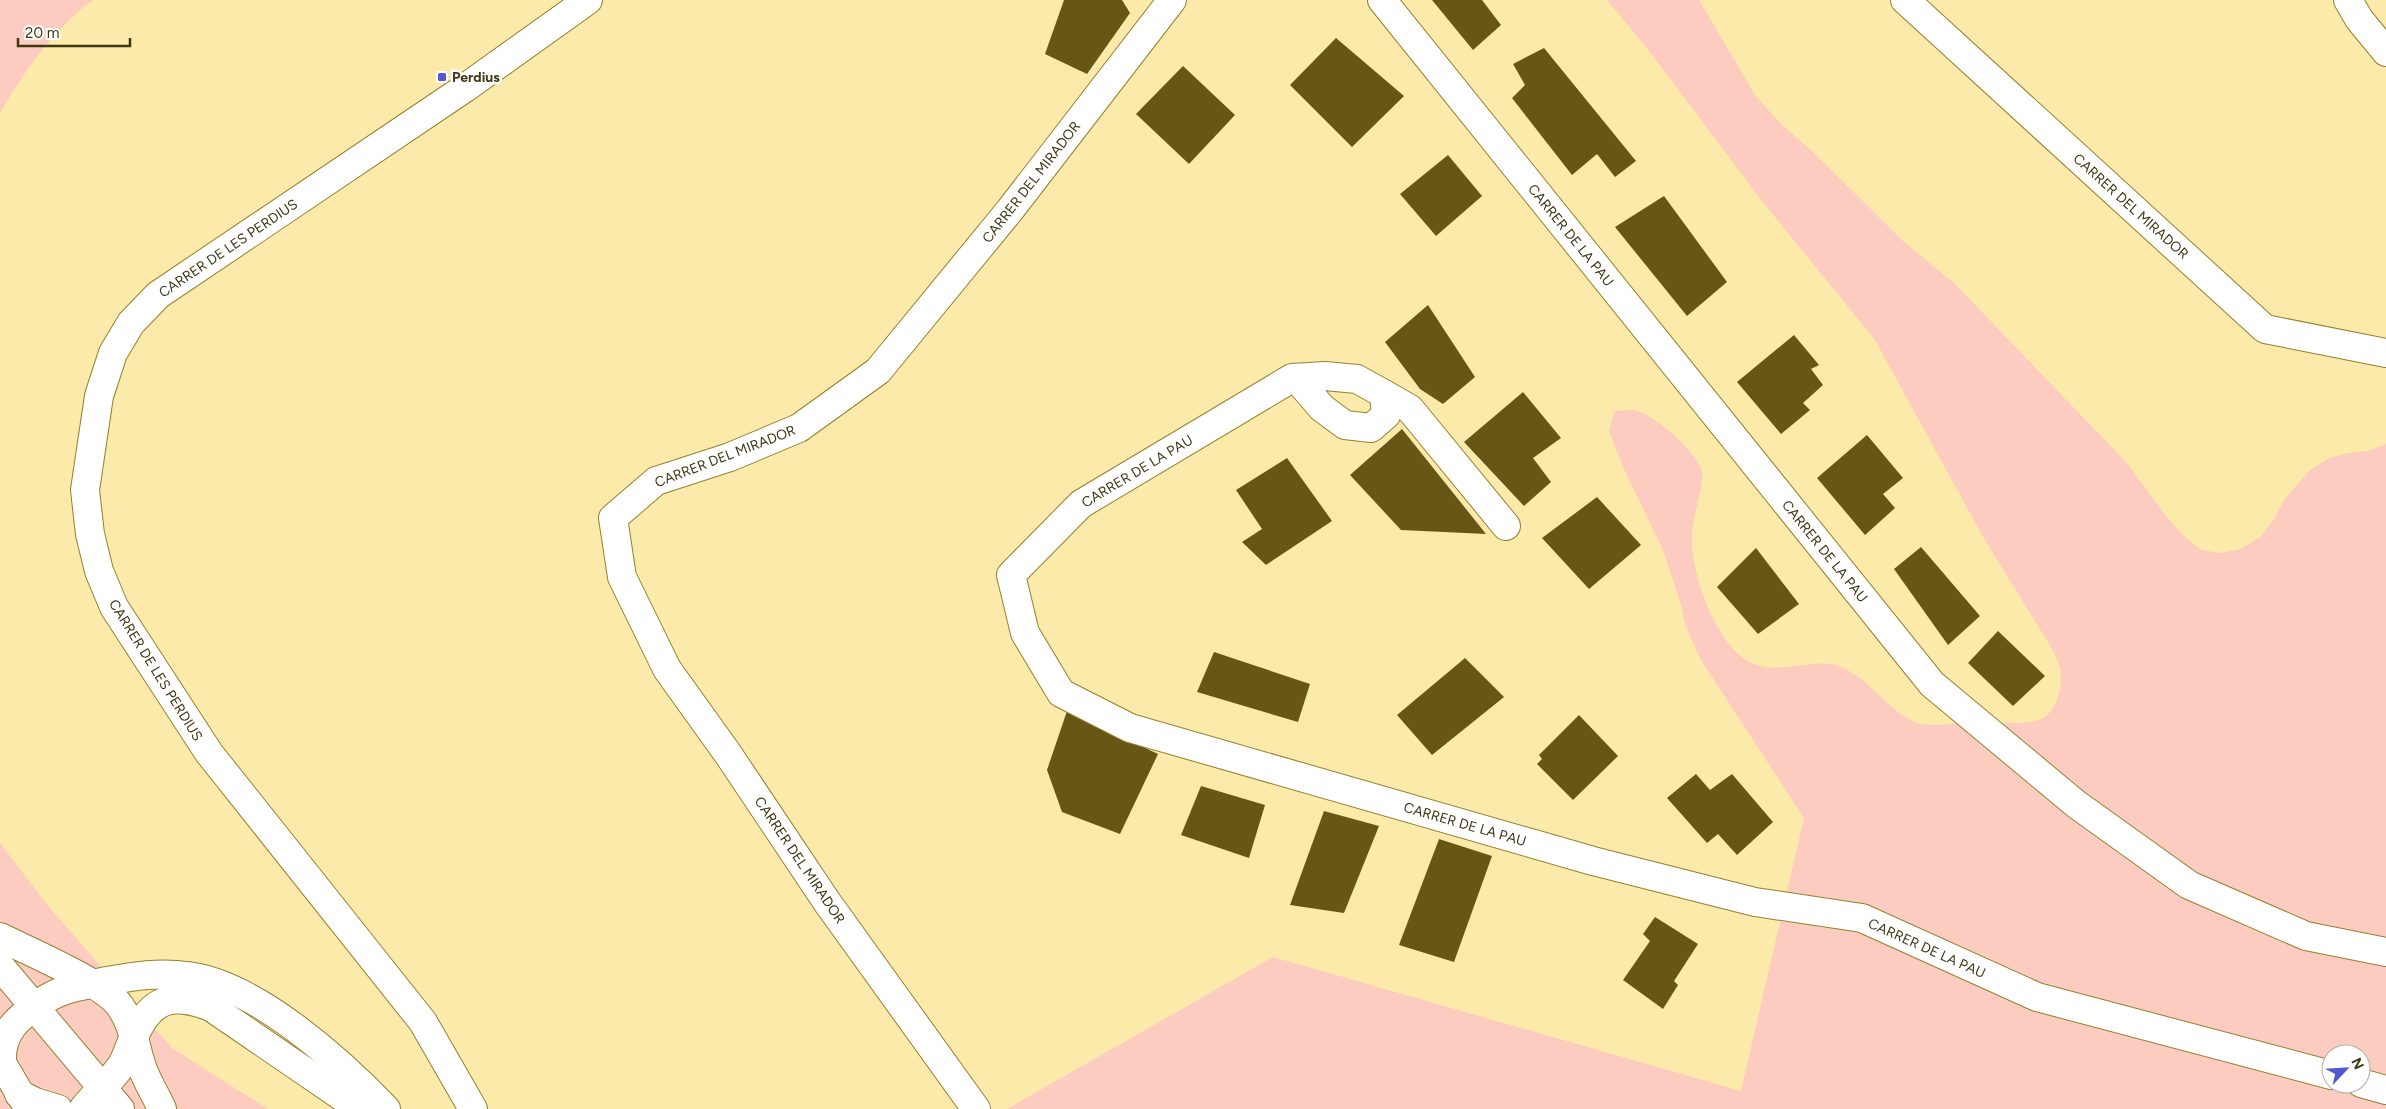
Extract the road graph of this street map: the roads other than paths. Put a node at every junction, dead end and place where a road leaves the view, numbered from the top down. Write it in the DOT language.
graph roads {
  1 [pos="588,0"];
  2 [pos="1172,0"];
  3 [pos="1382,0"];
  4 [pos="1905,0"];
  5 [pos="2348,0"];
  6 [pos="2386,52"];
  7 [pos="2386,353"];
  8 [pos="1296,378"];
  9 [pos="1384,394"];
  10 [pos="1506,526"];
  11 [pos="0,937"];
  12 [pos="2386,952"];
  13 [pos="0,966"];
  14 [pos="92,984"];
  15 [pos="34,1007"];
  16 [pos="134,1036"];
  17 [pos="1,1061"];
  18 [pos="2321,1073"];
  19 [pos="2371,1086"];
  20 [pos="2386,1090"];
  21 [pos="24,1102"];
  22 [pos="87,1106"];
  23 [pos="162,1109"];
  24 [pos="360,1109"];
  25 [pos="386,1109"];
  26 [pos="473,1109"];
  27 [pos="976,1109"];
  1 -- 26 [label="street, CARRER DE LES PERDIUS"];
  2 -- 27 [label="street, CARRER DEL MIRADOR"];
  3 -- 12 [label="street, CARRER DE LA PAU"];
  4 -- 7 [label="street, CARRER DEL MIRADOR"];
  5 -- 6 [label="street"];
  8 -- 9 [label="street, CARRER DE LA PAU"];
  8 -- 9 [label="street"];
  8 -- 18 [label="street, CARRER DE LA PAU"];
  9 -- 10 [label="street, CARRER DE LA PAU"];
  11 -- 14 [label="street"];
  13 -- 15 [label="street"];
  14 -- 15 [label="street"];
  14 -- 16 [label="street"];
  14 -- 25 [label="street"];
  15 -- 17 [label="street"];
  15 -- 22 [label="street"];
  16 -- 22 [label="street"];
  16 -- 23 [label="street"];
  16 -- 24 [label="street"];
  17 -- 21 [label="street"];
  19 -- 20 [label="street"];
  21 -- 22 [label="street"];
}
